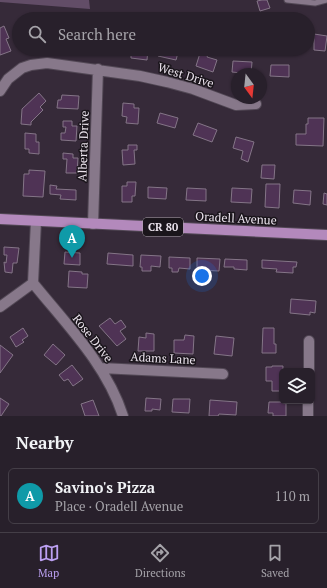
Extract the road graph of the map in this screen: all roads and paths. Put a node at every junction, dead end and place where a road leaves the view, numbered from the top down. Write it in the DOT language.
graph roads {
  1 [pos="287,0"];
  2 [pos="327,0"];
  3 [pos="320,1"];
  4 [pos="98,69"];
  5 [pos="0,91"];
  6 [pos="231,103"];
  7 [pos="233,104"];
  8 [pos="256,104"];
  9 [pos="0,219"];
  10 [pos="36,221"];
  11 [pos="93,224"];
  12 [pos="327,235"];
  13 [pos="33,283"];
  14 [pos="0,307"];
  15 [pos="309,341"];
  16 [pos="101,368"];
  17 [pos="308,368"];
  18 [pos="223,374"];
  19 [pos="308,404"];
  20 [pos="123,416"];
  21 [pos="308,416"];
  1 -- 3 [label="lane"];
  2 -- 3 [label="lane"];
  4 -- 5 [label="street, West Drive"];
  4 -- 6 [label="street, West Drive"];
  4 -- 11 [label="street, Alberta Drive"];
  7 -- 8 [label="street, West Drive"];
  9 -- 10 [label="main road, Oradell Avenue / CR 80"];
  10 -- 11 [label="main road, Oradell Avenue / CR 80"];
  10 -- 13 [label="street"];
  11 -- 12 [label="main road, Oradell Avenue / CR 80"];
  13 -- 14 [label="street"];
  13 -- 16 [label="street, Rose Drive"];
  15 -- 17 [label="street"];
  16 -- 18 [label="street, Adams Lane"];
  16 -- 20 [label="street, Rose Drive"];
  19 -- 21 [label="street"];
}
